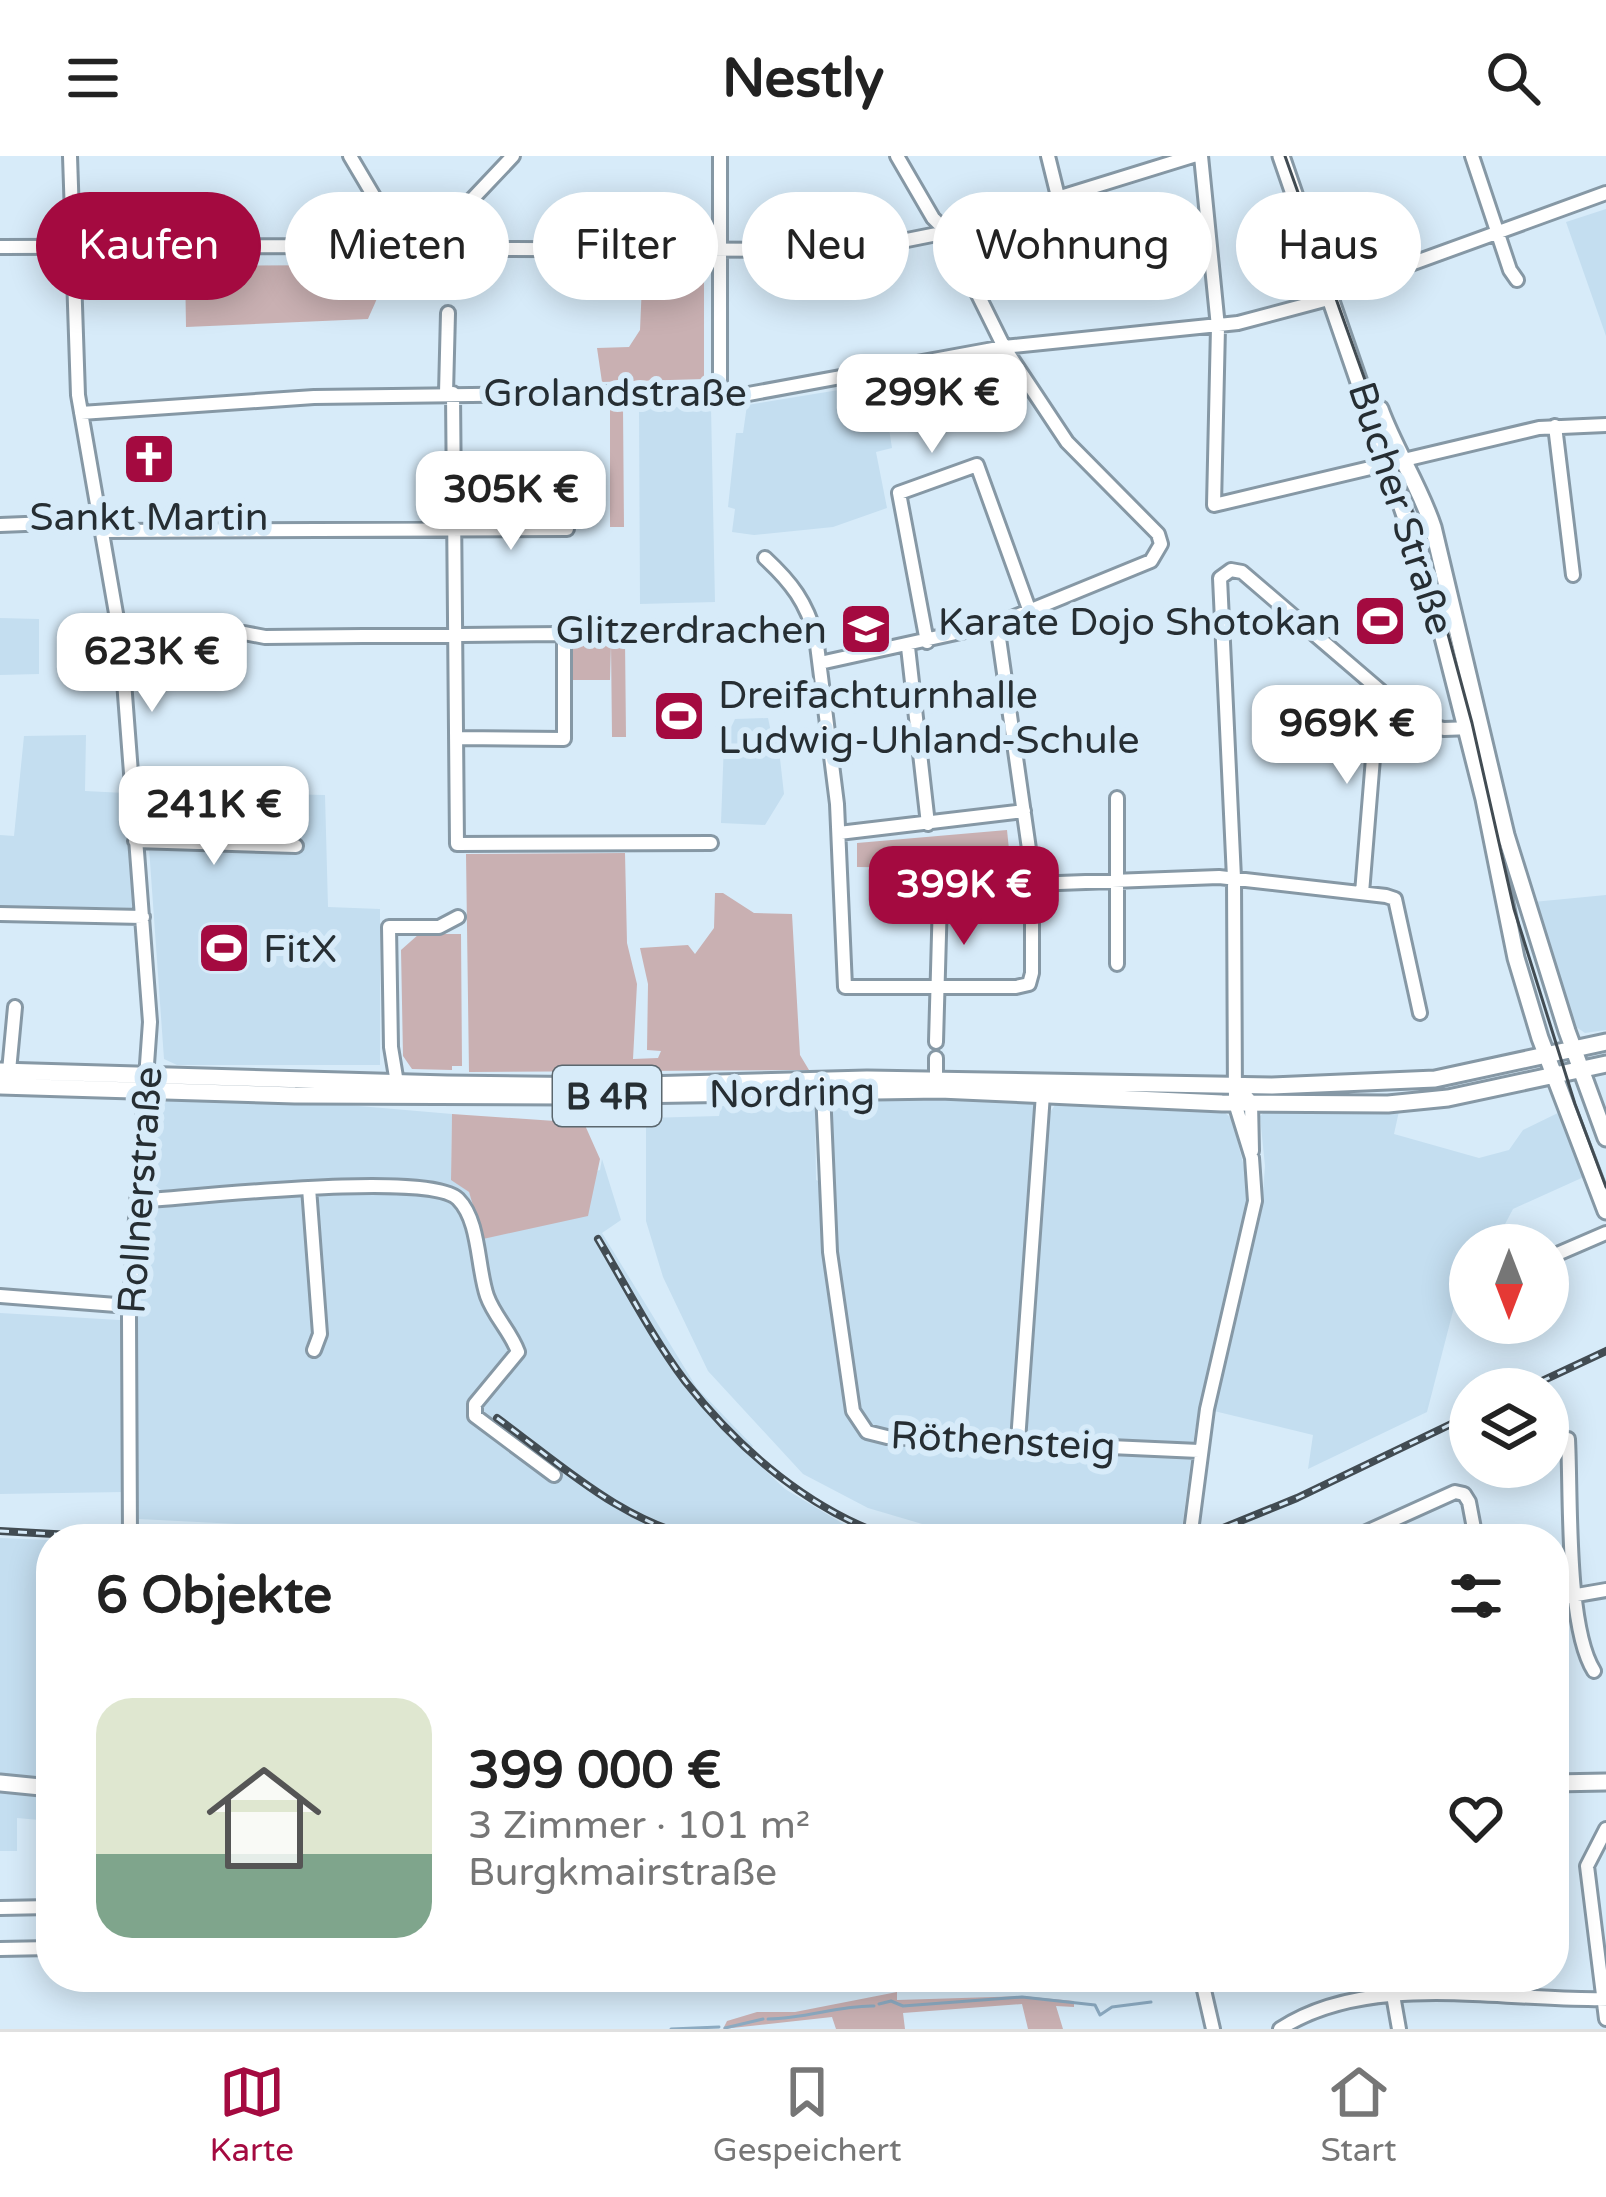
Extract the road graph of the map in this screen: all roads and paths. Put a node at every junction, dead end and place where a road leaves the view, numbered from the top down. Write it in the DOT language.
graph roads {
  1 [pos="70,156"];
  2 [pos="350,156"];
  3 [pos="513,156"];
  4 [pos="720,156"];
  5 [pos="897,156"];
  6 [pos="1048,156"];
  7 [pos="1197,156"];
  8 [pos="1281,156"];
  9 [pos="1292,156"];
  10 [pos="1472,156"];
  11 [pos="71,192"];
  12 [pos="1055,192"];
  13 [pos="1080,192"];
  14 [pos="1295,192"];
  15 [pos="1303,192"];
  16 [pos="1606,193"];
  17 [pos="933,218"];
  18 [pos="1496,232"];
  19 [pos="933,234"];
  20 [pos="0,247"];
  21 [pos="36,247"];
  22 [pos="261,247"];
  23 [pos="719,249"];
  24 [pos="1421,261"];
  25 [pos="1517,280"];
  26 [pos="75,300"];
  27 [pos="981,300"];
  28 [pos="1318,300"];
  29 [pos="1337,300"];
  30 [pos="448,313"];
  31 [pos="1218,326"];
  32 [pos="1004,347"];
  33 [pos="720,392"];
  34 [pos="449,393"];
  35 [pos="80,413"];
  36 [pos="1606,424"];
  37 [pos="1556,426"];
  38 [pos="1396,462"];
  39 [pos="0,525"];
  40 [pos="101,526"];
  41 [pos="455,529"];
  42 [pos="567,529"];
  43 [pos="765,558"];
  44 [pos="1573,575"];
  45 [pos="1029,609"];
  46 [pos="997,624"];
  47 [pos="244,633"];
  48 [pos="455,636"];
  49 [pos="927,642"];
  50 [pos="908,646"];
  51 [pos="820,663"];
  52 [pos="1384,694"];
  53 [pos="1473,728"];
  54 [pos="456,738"];
  55 [pos="1117,798"];
  56 [pos="1024,812"];
  57 [pos="928,824"];
  58 [pos="839,833"];
  59 [pos="135,841"];
  60 [pos="711,843"];
  61 [pos="296,846"];
  62 [pos="1234,878"];
  63 [pos="1118,880"];
  64 [pos="1032,884"];
  65 [pos="1362,893"];
  66 [pos="940,899"];
  67 [pos="0,914"];
  68 [pos="143,916"];
  69 [pos="458,917"];
  70 [pos="1117,964"];
  71 [pos="936,987"];
  72 [pos="15,1007"];
  73 [pos="1420,1013"];
  74 [pos="936,1042"];
  75 [pos="1606,1042"];
  76 [pos="1574,1050"];
  77 [pos="1547,1056"];
  78 [pos="936,1058"];
  79 [pos="1606,1064"];
  80 [pos="1581,1070"];
  81 [pos="3,1076"];
  82 [pos="1555,1076"];
  83 [pos="936,1079"];
  84 [pos="147,1083"];
  85 [pos="397,1083"];
  86 [pos="823,1091"];
  87 [pos="1043,1094"];
  88 [pos="1242,1097"];
  89 [pos="1606,1132"];
  90 [pos="309,1189"];
  91 [pos="138,1201"];
  92 [pos="1606,1211"];
  93 [pos="1606,1233"];
  94 [pos="1569,1249"];
  95 [pos="0,1296"];
  96 [pos="129,1306"];
  97 [pos="314,1350"];
  98 [pos="1018,1441"];
  99 [pos="1198,1451"];
  100 [pos="1569,1458"];
  101 [pos="554,1475"];
  102 [pos="130,1524"];
  103 [pos="1191,1524"];
  104 [pos="1384,1524"];
  105 [pos="1473,1524"];
  106 [pos="1606,1590"];
  107 [pos="1576,1594"];
  108 [pos="1569,1596"];
  109 [pos="1594,1671"];
  110 [pos="1606,1782"];
  111 [pos="0,1783"];
  112 [pos="1569,1783"];
  113 [pos="36,1787"];
  114 [pos="1606,1829"];
  115 [pos="0,1907"];
  116 [pos="36,1907"];
  117 [pos="36,1948"];
  118 [pos="0,1949"];
  119 [pos="1204,1992"];
  120 [pos="1396,1994"];
  121 [pos="1605,2000"];
  122 [pos="1606,2019"];
  123 [pos="1213,2029"];
  124 [pos="1280,2029"];
  125 [pos="1399,2029"];
  1 -- 11 [label="street, Rollnerstraße"];
  2 -- 22 [label="street"];
  3 -- 23 [label="street"];
  4 -- 23 [label="street"];
  5 -- 17 [label="street"];
  6 -- 12 [label="street"];
  7 -- 13 [label="street"];
  7 -- 31 [label="street"];
  8 -- 14 [label="main road, Bucher Straße"];
  9 -- 15 [label="main road, Bucher Straße"];
  10 -- 18 [label="street"];
  16 -- 18 [label="street, Grolandstraße"];
  18 -- 24 [label="street, Grolandstraße"];
  18 -- 25 [label="street"];
  19 -- 23 [label="street"];
  20 -- 21 [label="street"];
  23 -- 33 [label="street"];
  26 -- 35 [label="street, Rollnerstraße"];
  27 -- 32 [label="street"];
  28 -- 31 [label="street, Grolandstraße"];
  29 -- 38 [label="main road, Bucher Straße"];
  30 -- 34 [label="street"];
  31 -- 32 [label="street, Grolandstraße"];
  31 -- 38 [label="street"];
  32 -- 33 [label="street, Grolandstraße"];
  32 -- 45 [label="street"];
  33 -- 34 [label="street, Grolandstraße"];
  34 -- 35 [label="street, Grolandstraße"];
  34 -- 41 [label="street"];
  35 -- 40 [label="street, Rollnerstraße"];
  36 -- 37 [label="street"];
  37 -- 38 [label="street"];
  37 -- 44 [label="street"];
  38 -- 53 [label="main road, Bucher Straße"];
  39 -- 40 [label="street"];
  40 -- 41 [label="street"];
  40 -- 59 [label="street, Rollnerstraße"];
  41 -- 42 [label="street"];
  41 -- 48 [label="street"];
  43 -- 51 [label="street"];
  45 -- 46 [label="street"];
  45 -- 49 [label="street"];
  46 -- 49 [label="street"];
  46 -- 56 [label="street"];
  47 -- 48 [label="street"];
  48 -- 54 [label="street"];
  48 -- 54 [label="street"];
  49 -- 50 [label="street"];
  50 -- 51 [label="street"];
  50 -- 57 [label="street"];
  51 -- 58 [label="street"];
  52 -- 53 [label="street"];
  52 -- 62 [label="street"];
  52 -- 65 [label="street"];
  53 -- 76 [label="main road, Bucher Straße"];
  53 -- 77 [label="main road, Bucher Straße"];
  54 -- 60 [label="street"];
  55 -- 63 [label="street"];
  56 -- 57 [label="street"];
  56 -- 64 [label="street"];
  57 -- 58 [label="street"];
  58 -- 71 [label="street"];
  59 -- 61 [label="street"];
  59 -- 68 [label="street, Rollnerstraße"];
  62 -- 63 [label="street"];
  62 -- 65 [label="street"];
  62 -- 88 [label="street"];
  63 -- 64 [label="street"];
  63 -- 70 [label="street"];
  64 -- 71 [label="street"];
  65 -- 73 [label="street"];
  66 -- 71 [label="street"];
  67 -- 68 [label="street"];
  68 -- 84 [label="street, Rollnerstraße"];
  69 -- 85 [label="street"];
  71 -- 74 [label="street"];
  72 -- 81 [label="street"];
  75 -- 76 [label="main road, B 4R"];
  76 -- 77 [label="main road, Nordring / B 4R"];
  76 -- 80 [label="main road, Bucher Straße"];
  77 -- 82 [label="main road, Bucher Straße"];
  77 -- 88 [label="main road, Nordring / B 4R"];
  78 -- 83 [label="street"];
  79 -- 80 [label="main road, B 4R"];
  80 -- 82 [label="main road, Nordring / B 4R"];
  80 -- 89 [label="main road, Bucher Straße"];
  81 -- 84 [label="main road, Nordring / B 4R"];
  82 -- 88 [label="main road, Nordring / B 4R"];
  82 -- 92 [label="main road, Bucher Straße"];
  83 -- 85 [label="main road, Nordring / B 4R"];
  83 -- 88 [label="main road, Nordring / B 4R"];
  84 -- 85 [label="main road, Nordring / B 4R"];
  84 -- 86 [label="main road, Nordring / B 4R"];
  84 -- 91 [label="street, Rollnerstraße"];
  86 -- 87 [label="main road, Nordring / B 4R"];
  86 -- 98 [label="street, Röthensteig"];
  87 -- 88 [label="main road, Nordring / B 4R"];
  87 -- 98 [label="street"];
  88 -- 99 [label="street"];
  90 -- 91 [label="street"];
  90 -- 97 [label="street"];
  90 -- 101 [label="street"];
  91 -- 96 [label="street, Rollnerstraße"];
  93 -- 94 [label="street"];
  95 -- 96 [label="street"];
  96 -- 102 [label="street, Rollnerstraße"];
  98 -- 99 [label="street, Röthensteig"];
  99 -- 103 [label="street"];
  100 -- 107 [label="street"];
  104 -- 105 [label="street"];
  106 -- 107 [label="street"];
  107 -- 108 [label="street"];
  107 -- 109 [label="street"];
  110 -- 112 [label="main road"];
  111 -- 113 [label="main road"];
  114 -- 121 [label="street"];
  115 -- 116 [label="street"];
  117 -- 118 [label="street"];
  119 -- 123 [label="street"];
  120 -- 121 [label="street"];
  120 -- 124 [label="street"];
  120 -- 125 [label="street"];
  121 -- 122 [label="street"];
}
